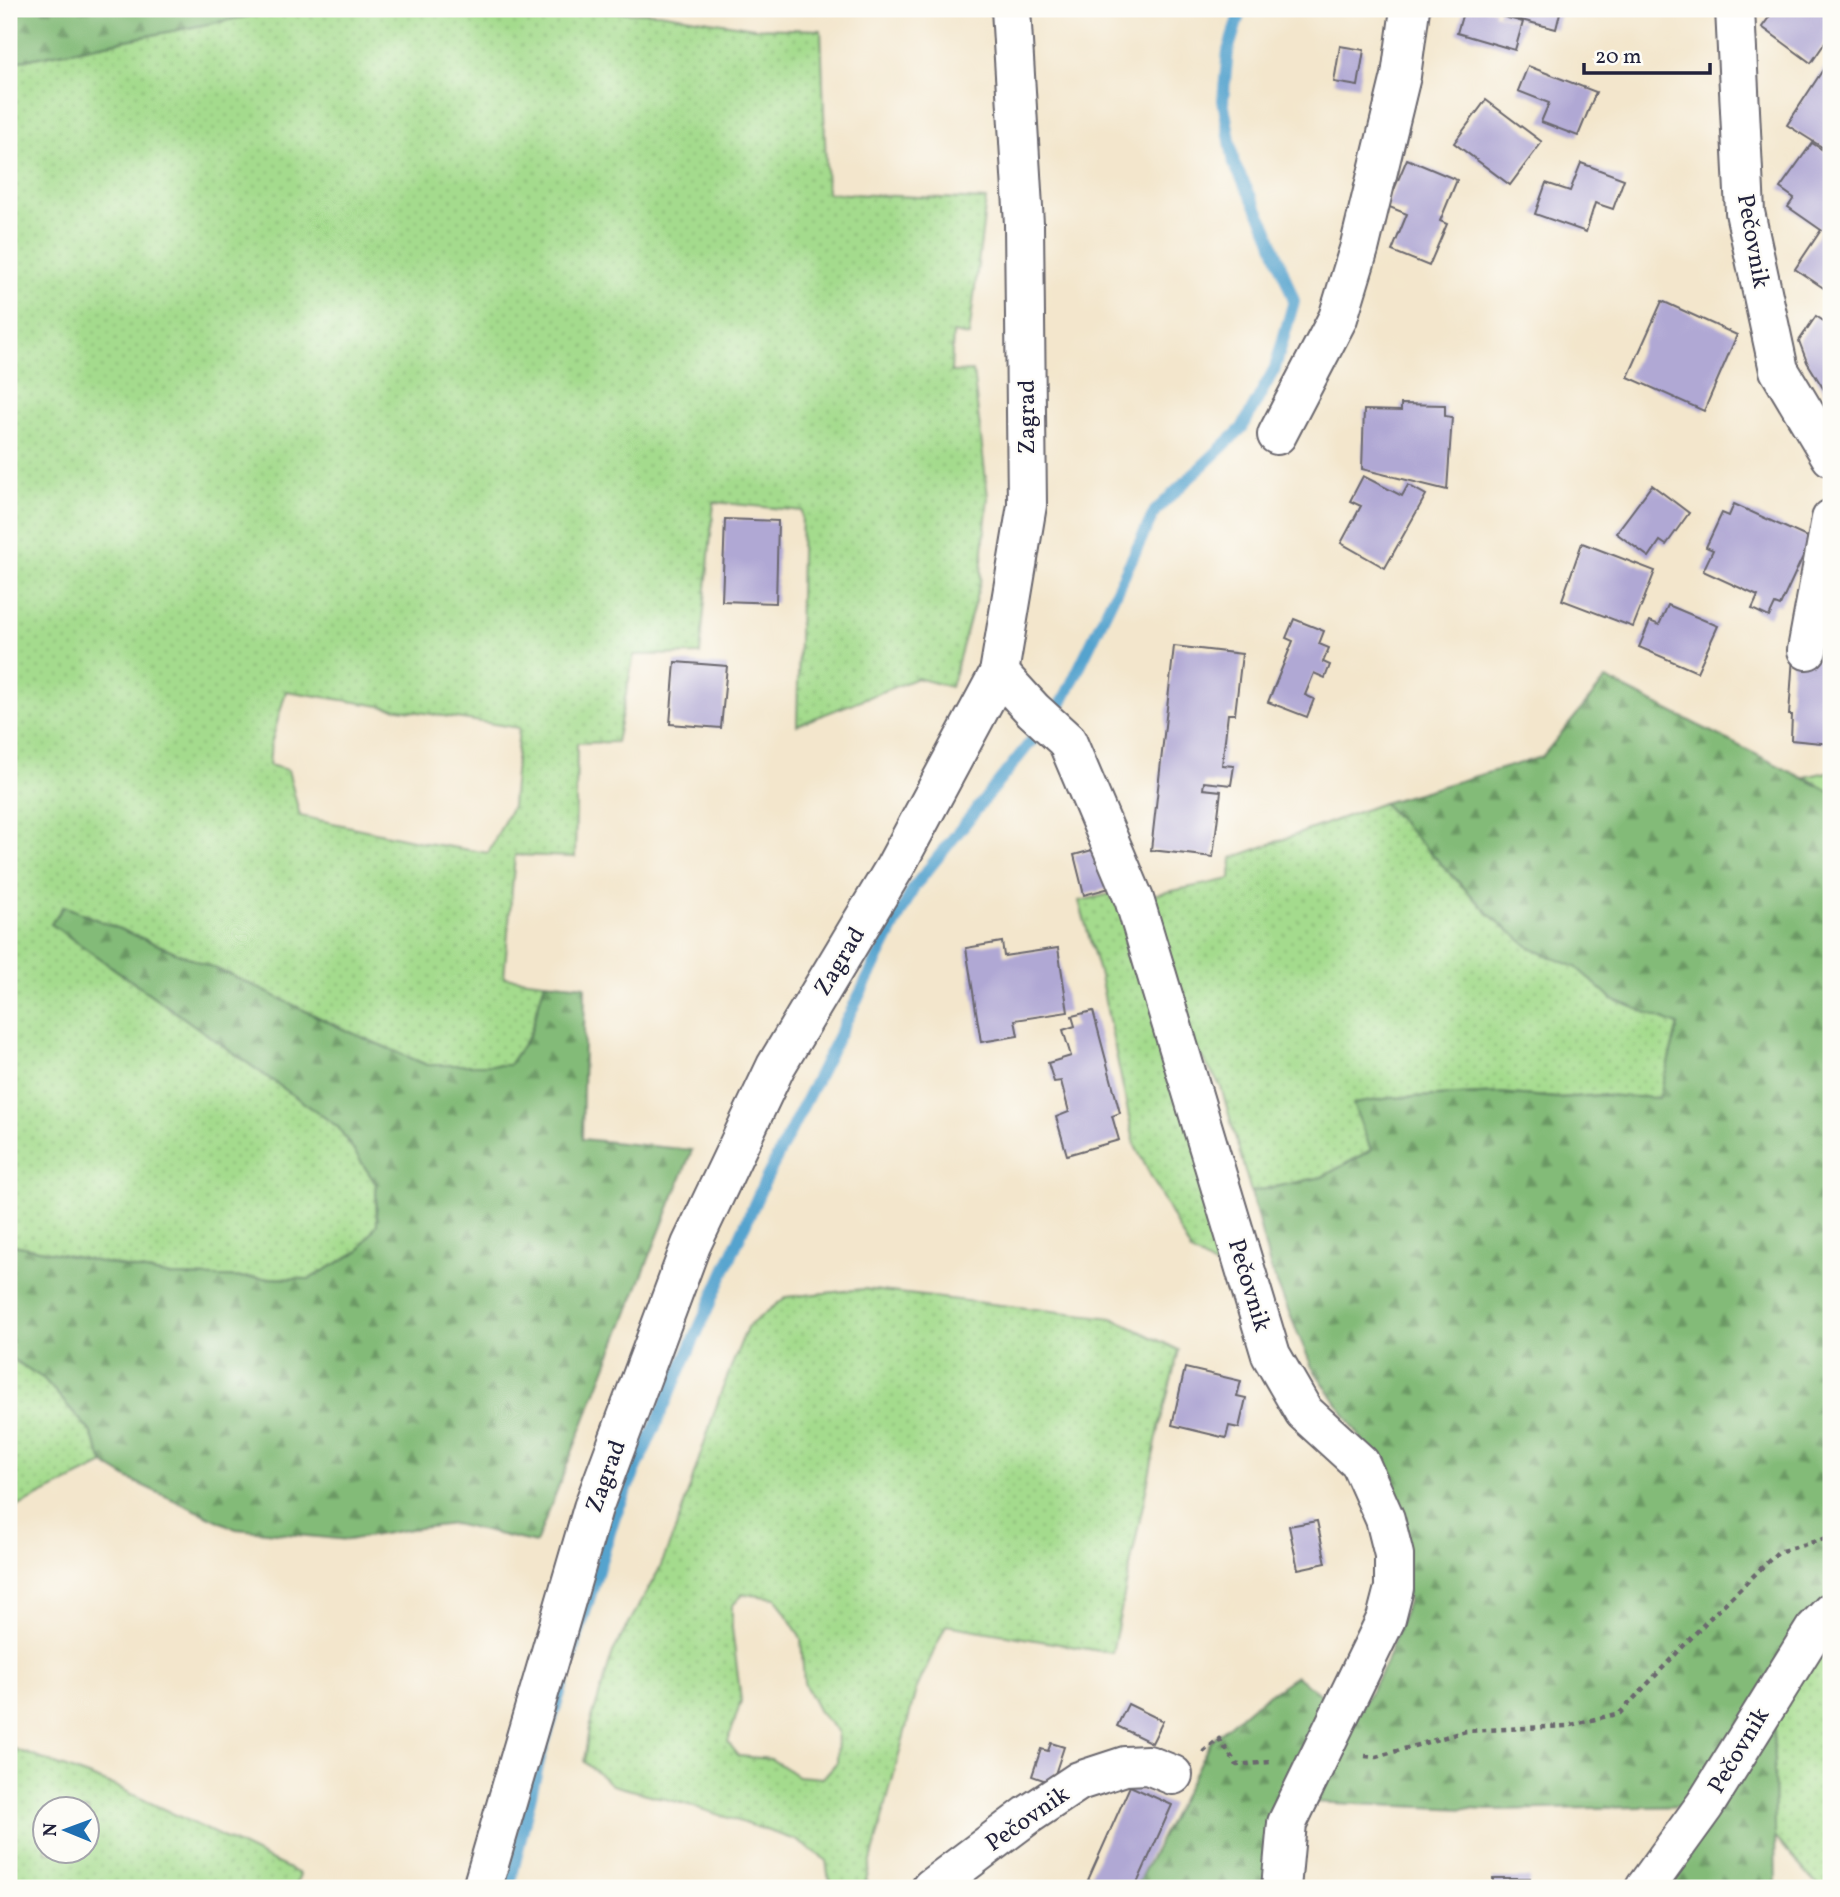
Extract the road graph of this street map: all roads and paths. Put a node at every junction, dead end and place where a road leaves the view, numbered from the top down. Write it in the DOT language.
graph roads {
  1 [pos="1011,9"];
  2 [pos="1410,9"];
  3 [pos="1735,9"];
  4 [pos="1277,435"];
  5 [pos="1831,457"];
  6 [pos="1831,519"];
  7 [pos="1807,650"];
  8 [pos="999,673"];
  9 [pos="1831,1537"];
  10 [pos="1831,1612"];
  11 [pos="1219,1739"];
  12 [pos="1322,1751"];
  13 [pos="1172,1775"];
  14 [pos="482,1888"];
  15 [pos="931,1888"];
  16 [pos="1281,1888"];
  17 [pos="1645,1888"];
  1 -- 8 [label="street, Zagrad"];
  2 -- 4 [label="street"];
  3 -- 5 [label="street, Pečovnik"];
  6 -- 7 [label="street"];
  8 -- 12 [label="street, Pečovnik"];
  8 -- 14 [label="street, Zagrad"];
  9 -- 12 [label="path"];
  10 -- 17 [label="street, Pečovnik"];
  11 -- 12 [label="path"];
  12 -- 16 [label="street, Pečovnik"];
  13 -- 15 [label="street, Pečovnik"];
}
